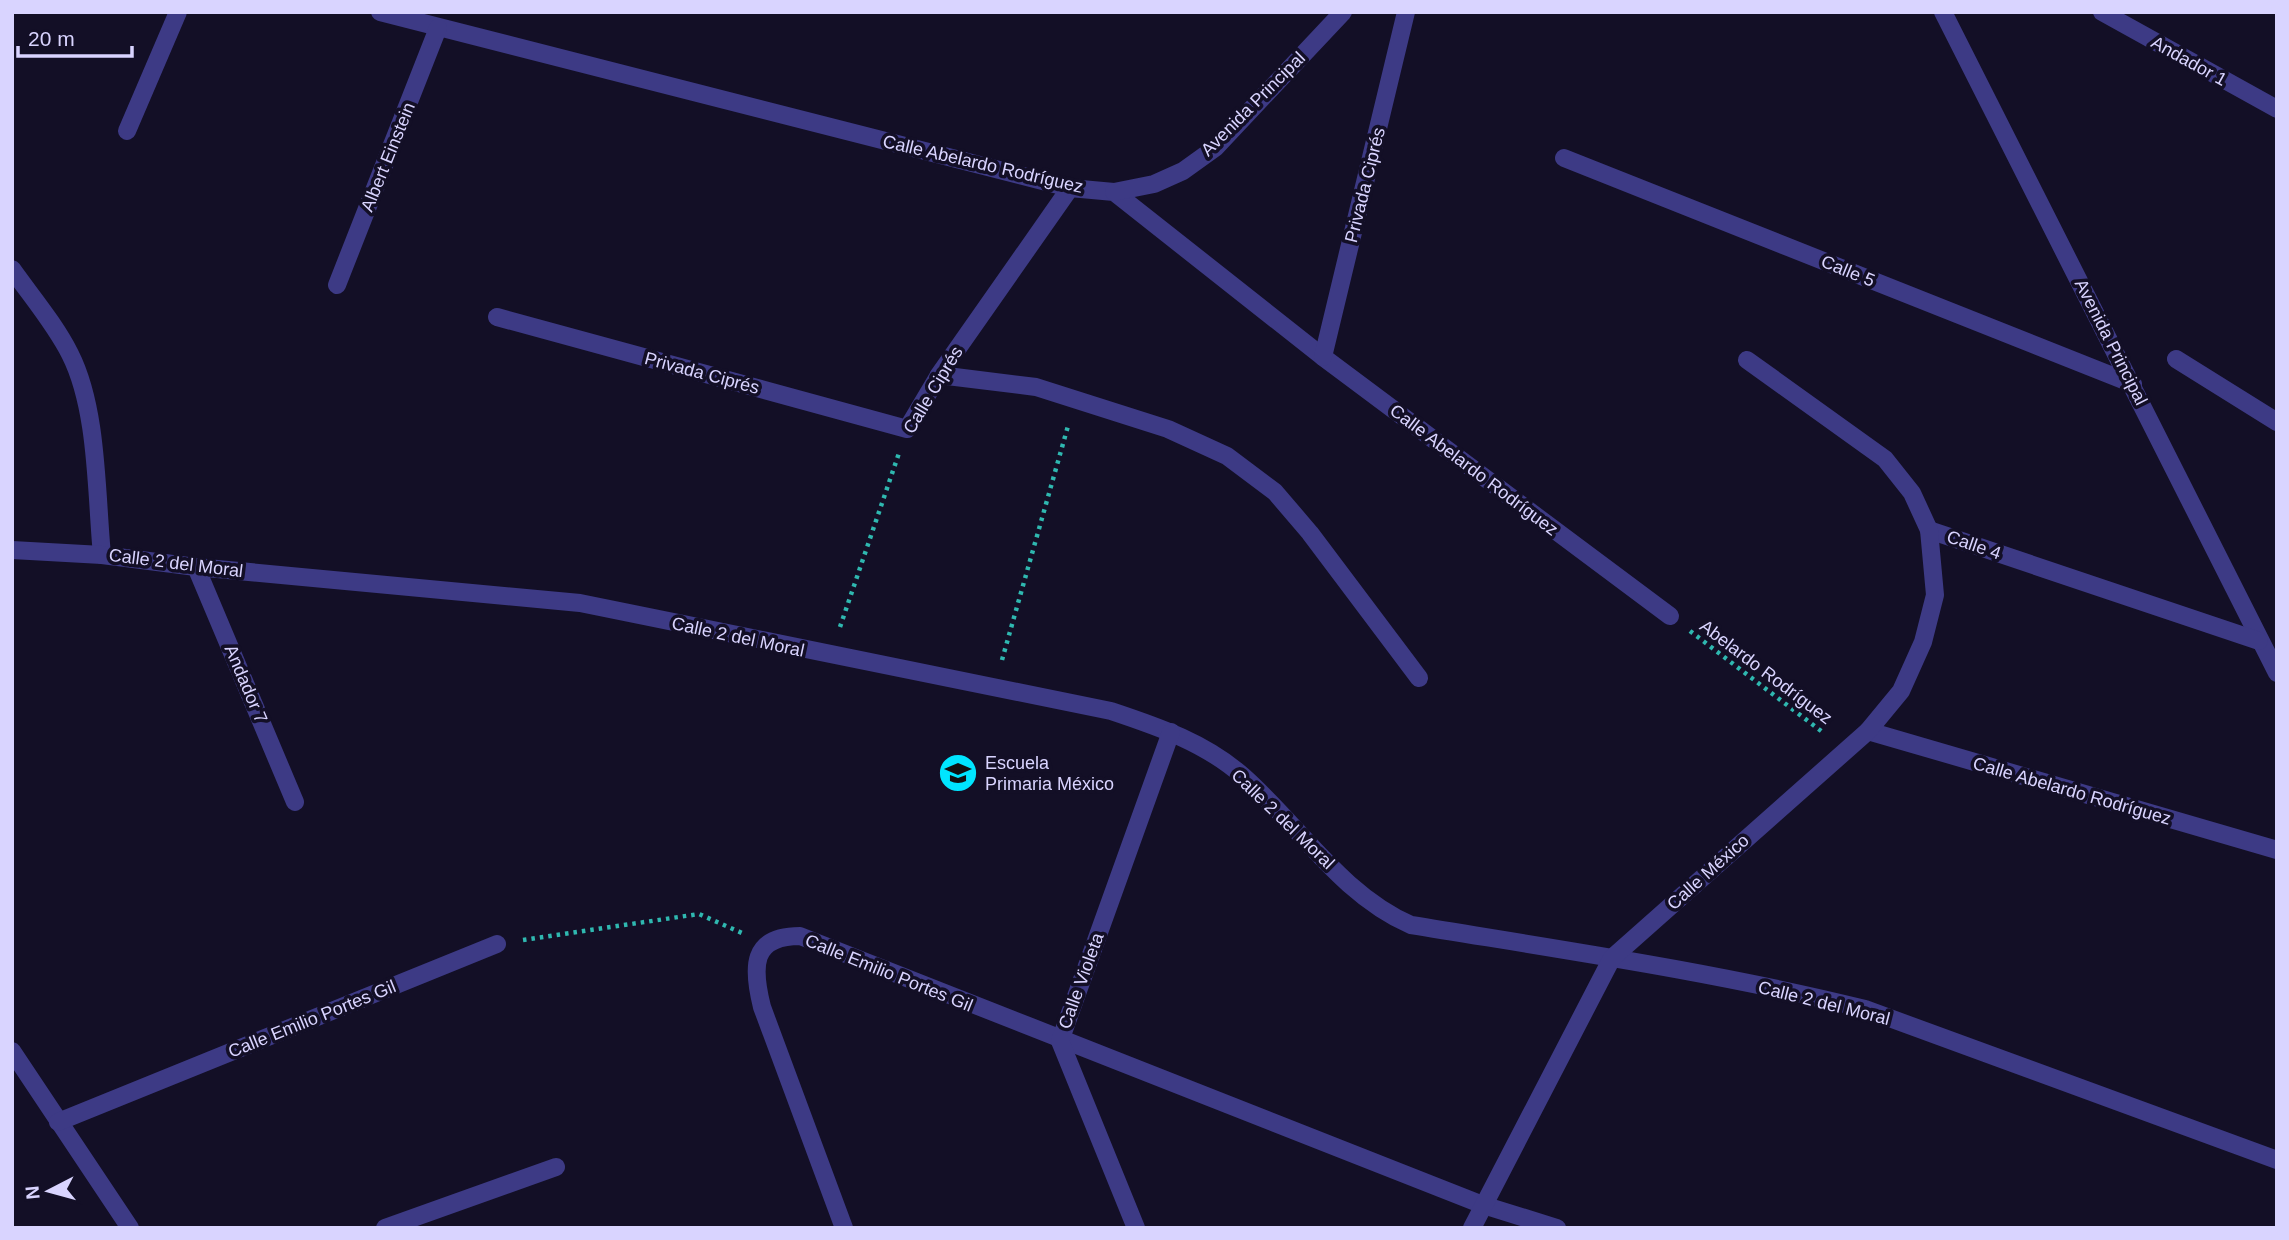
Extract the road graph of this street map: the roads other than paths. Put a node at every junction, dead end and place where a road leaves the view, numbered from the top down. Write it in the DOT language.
graph roads {
  1 [pos="178,12"];
  2 [pos="380,12"];
  3 [pos="1343,12"];
  4 [pos="1406,12"];
  5 [pos="1943,12"];
  6 [pos="2102,12"];
  7 [pos="438,28"];
  8 [pos="2277,109"];
  9 [pos="127,131"];
  10 [pos="1563,158"];
  11 [pos="1070,188"];
  12 [pos="1114,192"];
  13 [pos="12,269"];
  14 [pos="337,285"];
  15 [pos="496,317"];
  16 [pos="1323,357"];
  17 [pos="2176,359"];
  18 [pos="1746,360"];
  19 [pos="939,375"];
  20 [pos="2133,384"];
  21 [pos="2277,422"];
  22 [pos="907,429"];
  23 [pos="1929,530"];
  24 [pos="12,550"];
  25 [pos="102,555"];
  26 [pos="196,567"];
  27 [pos="1670,616"];
  28 [pos="2259,641"];
  29 [pos="2277,673"];
  30 [pos="1419,678"];
  31 [pos="1868,731"];
  32 [pos="1171,732"];
  33 [pos="295,802"];
  34 [pos="2277,850"];
  35 [pos="497,944"];
  36 [pos="1612,958"];
  37 [pos="1060,1041"];
  38 [pos="12,1051"];
  39 [pos="58,1122"];
  40 [pos="2277,1160"];
  41 [pos="556,1167"];
  42 [pos="1483,1205"];
  43 [pos="389,1227"];
  44 [pos="130,1228"];
  45 [pos="844,1228"];
  46 [pos="1136,1228"];
  47 [pos="1472,1228"];
  48 [pos="1557,1228"];
  1 -- 9 [label="street"];
  2 -- 7 [label="street, Calle Abelardo Rodríguez"];
  3 -- 12 [label="street, Avenida Principal"];
  4 -- 16 [label="street, Privada Ciprés"];
  5 -- 20 [label="street, Avenida Principal"];
  6 -- 8 [label="street, Andador 1"];
  7 -- 11 [label="street, Calle Abelardo Rodríguez"];
  7 -- 14 [label="street, Albert Einstein"];
  10 -- 20 [label="street, Calle 5"];
  11 -- 12 [label="street, Calle Abelardo Rodríguez"];
  11 -- 19 [label="street, Calle Ciprés"];
  12 -- 16 [label="street, Calle Abelardo Rodríguez"];
  13 -- 25 [label="street"];
  15 -- 22 [label="street, Privada Ciprés"];
  16 -- 27 [label="street, Calle Abelardo Rodríguez"];
  17 -- 21 [label="street"];
  18 -- 23 [label="street, Calle 4"];
  19 -- 22 [label="street, Calle Ciprés"];
  19 -- 30 [label="street"];
  20 -- 28 [label="street, Avenida Principal"];
  23 -- 28 [label="street, Calle 4"];
  23 -- 31 [label="street, Calle México"];
  24 -- 25 [label="street, Calle 2 del Moral"];
  25 -- 26 [label="street, Calle 2 del Moral"];
  26 -- 32 [label="street, Calle 2 del Moral"];
  26 -- 33 [label="street, Andador 7"];
  28 -- 29 [label="street, Avenida Principal"];
  31 -- 34 [label="street, Calle Abelardo Rodríguez"];
  31 -- 36 [label="street, Calle México"];
  32 -- 36 [label="street, Calle 2 del Moral"];
  32 -- 37 [label="street, Calle Violeta"];
  35 -- 39 [label="street, Calle Emilio Portes Gil"];
  36 -- 40 [label="street, Calle 2 del Moral"];
  36 -- 42 [label="street, Calle México"];
  37 -- 42 [label="street, Calle Emilio Portes Gil"];
  37 -- 45 [label="street, Calle Emilio Portes Gil"];
  37 -- 46 [label="street, Calle Violeta"];
  38 -- 39 [label="street"];
  39 -- 44 [label="street"];
  41 -- 43 [label="street"];
  42 -- 47 [label="street, Calle México"];
  42 -- 48 [label="street, Calle Emilio Portes Gil"];
}
